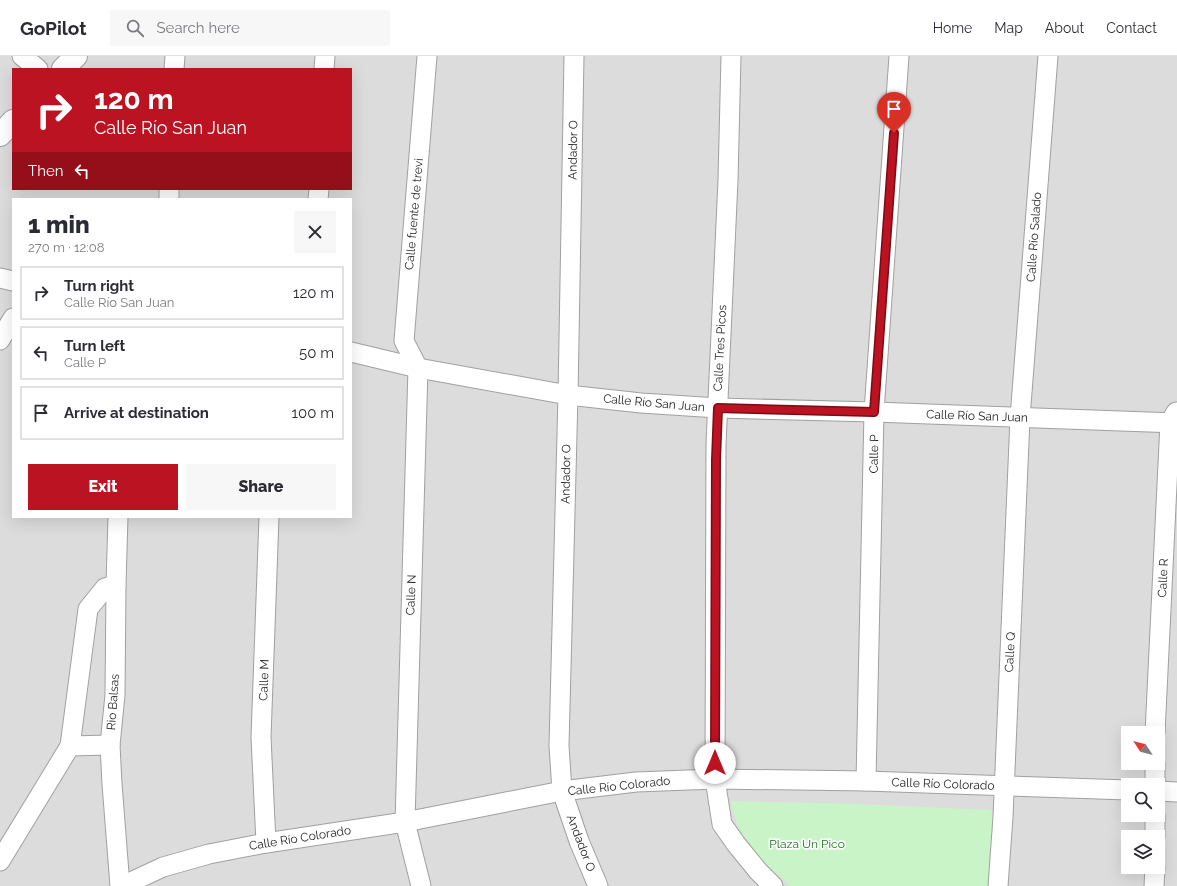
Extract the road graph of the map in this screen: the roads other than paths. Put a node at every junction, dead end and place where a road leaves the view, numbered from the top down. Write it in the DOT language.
graph roads {
  1 [pos="22,56"];
  2 [pos="76,56"];
  3 [pos="175,56"];
  4 [pos="325,56"];
  5 [pos="427,56"];
  6 [pos="574,56"];
  7 [pos="730,56"];
  8 [pos="899,56"];
  9 [pos="1048,56"];
  10 [pos="37,68"];
  11 [pos="64,68"];
  12 [pos="174,68"];
  13 [pos="324,68"];
  14 [pos="12,122"];
  15 [pos="0,135"];
  16 [pos="0,278"];
  17 [pos="12,281"];
  18 [pos="12,320"];
  19 [pos="0,340"];
  20 [pos="352,352"];
  21 [pos="418,368"];
  22 [pos="568,395"];
  23 [pos="718,408"];
  24 [pos="874,412"];
  25 [pos="1020,418"];
  26 [pos="1175,419"];
  27 [pos="118,518"];
  28 [pos="269,518"];
  29 [pos="116,585"];
  30 [pos="1155,726"];
  31 [pos="110,745"];
  32 [pos="70,746"];
  33 [pos="715,779"];
  34 [pos="866,782"];
  35 [pos="1004,786"];
  36 [pos="1121,790"];
  37 [pos="1165,791"];
  38 [pos="562,792"];
  39 [pos="1177,792"];
  40 [pos="405,822"];
  41 [pos="266,843"];
  42 [pos="0,861"];
  43 [pos="1155,874"];
  44 [pos="121,886"];
  45 [pos="421,886"];
  46 [pos="598,886"];
  47 [pos="773,886"];
  48 [pos="998,886"];
  49 [pos="1154,886"];
  1 -- 10 [label="street"];
  2 -- 11 [label="street"];
  3 -- 12 [label="street"];
  4 -- 13 [label="street"];
  5 -- 21 [label="street, Calle fuente de trevi"];
  6 -- 22 [label="street, Andador O"];
  7 -- 23 [label="street, Calle Tres Picos"];
  8 -- 24 [label="street, Calle P"];
  9 -- 25 [label="street, Calle Río Salado"];
  14 -- 15 [label="street"];
  16 -- 17 [label="street"];
  18 -- 19 [label="street"];
  20 -- 21 [label="street, Calle Río San Juan"];
  21 -- 22 [label="street, Calle Río San Juan"];
  21 -- 40 [label="street, Calle N"];
  22 -- 23 [label="street, Calle Río San Juan"];
  22 -- 38 [label="street, Andador O"];
  23 -- 24 [label="street, Calle Río San Juan"];
  23 -- 33 [label="street, Calle Tres Picos"];
  24 -- 25 [label="street, Calle Río San Juan"];
  24 -- 34 [label="street, Calle P"];
  25 -- 26 [label="street, Calle Río San Juan"];
  25 -- 35 [label="street, Calle Q"];
  26 -- 30 [label="street, Calle R"];
  27 -- 29 [label="street, Rio Balsas"];
  28 -- 41 [label="street, Calle M"];
  29 -- 31 [label="street, Rio Balsas"];
  29 -- 32 [label="street"];
  31 -- 32 [label="street"];
  31 -- 44 [label="street, Rio Balsas"];
  32 -- 42 [label="street"];
  33 -- 34 [label="street, Calle Río Colorado"];
  33 -- 38 [label="street, Calle Río Colorado"];
  33 -- 47 [label="street, Calle Tres Picos"];
  34 -- 35 [label="street, Calle Río Colorado"];
  35 -- 36 [label="street, Calle Río Colorado"];
  35 -- 48 [label="street, Calle Q"];
  37 -- 39 [label="street"];
  38 -- 40 [label="street, Calle Río Colorado"];
  38 -- 46 [label="street, Andador O"];
  40 -- 41 [label="street, Calle Río Colorado"];
  40 -- 45 [label="street, Calle N"];
  41 -- 44 [label="street, Calle Río Colorado"];
  43 -- 49 [label="street"];
}
